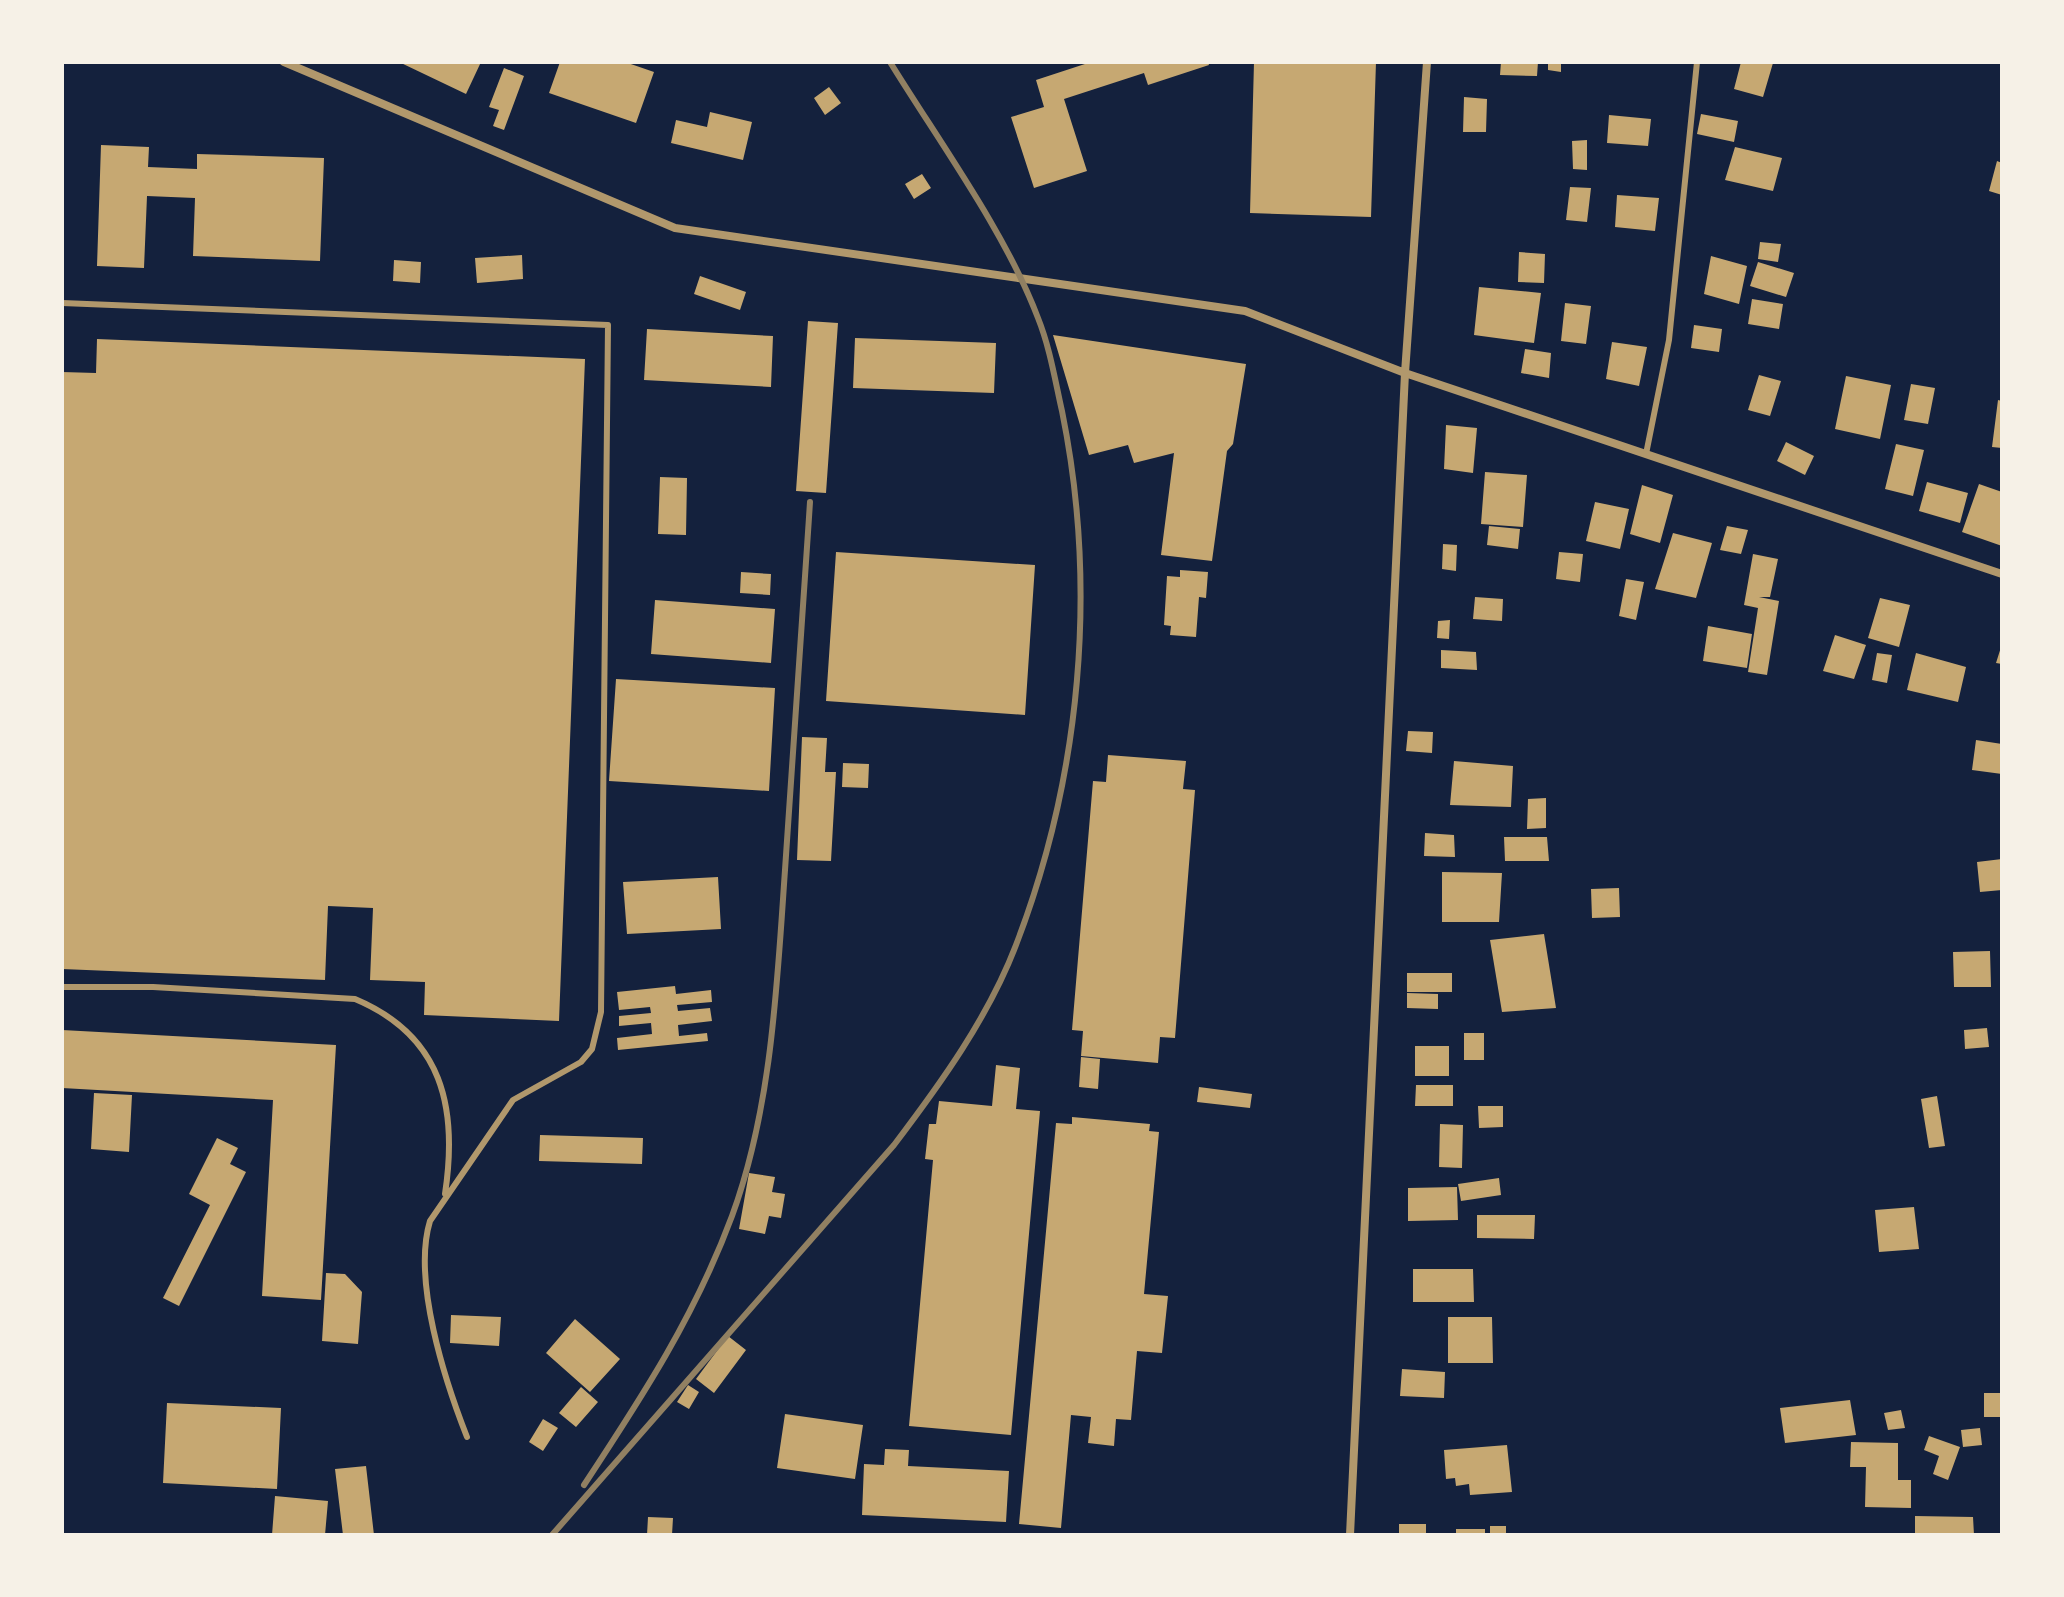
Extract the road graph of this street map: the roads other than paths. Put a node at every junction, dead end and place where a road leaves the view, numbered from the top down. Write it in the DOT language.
graph roads {
  1 [pos="284,62"];
  2 [pos="1427,62"];
  3 [pos="1697,62"];
  4 [pos="62,303"];
  5 [pos="1405,373"];
  6 [pos="1646,454"];
  7 [pos="2002,574"];
  8 [pos="62,987"];
  9 [pos="445,1194"];
  10 [pos="467,1437"];
  11 [pos="1350,1535"];
  1 -- 5 [label="street"];
  2 -- 5 [label="street"];
  3 -- 6 [label="lane"];
  4 -- 9 [label="lane"];
  5 -- 6 [label="street"];
  5 -- 11 [label="street"];
  6 -- 7 [label="street"];
  8 -- 9 [label="lane"];
  9 -- 10 [label="lane"];
}
